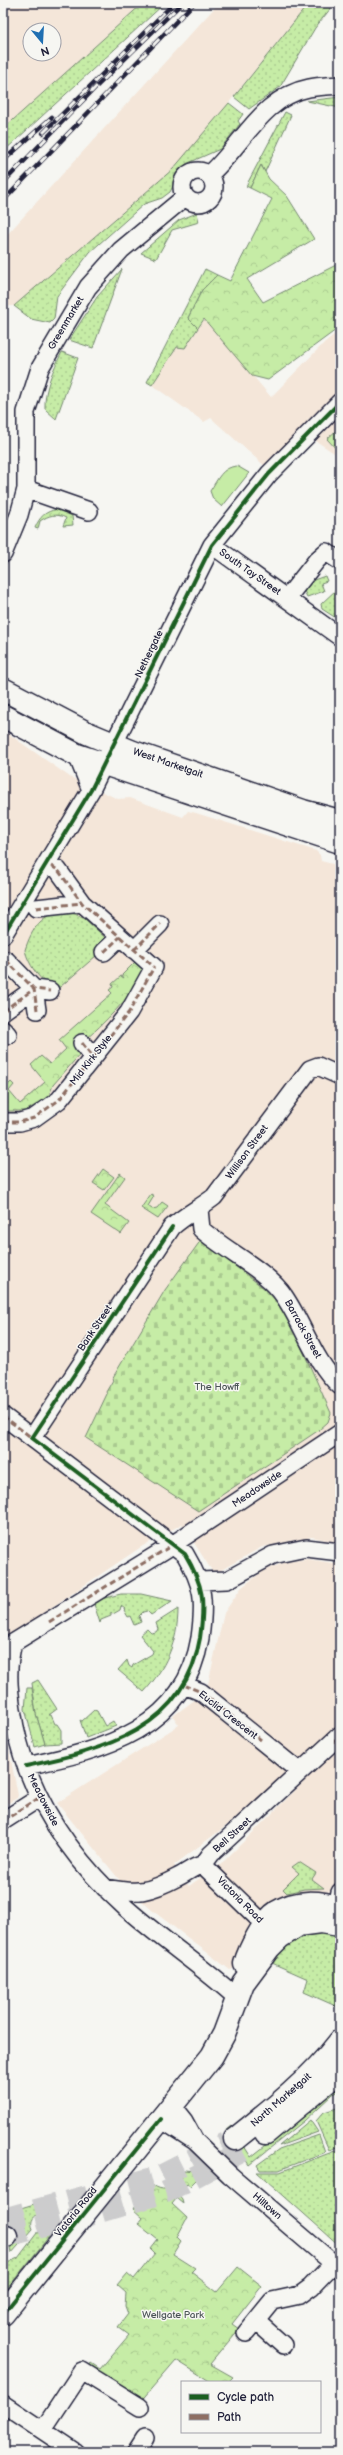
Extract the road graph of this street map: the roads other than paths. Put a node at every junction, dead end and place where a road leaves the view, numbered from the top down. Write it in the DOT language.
graph roads {
  1 [pos="340,86"];
  2 [pos="209,175"];
  3 [pos="185,197"];
  4 [pos="340,402"];
  5 [pos="26,489"];
  6 [pos="89,511"];
  7 [pos="212,545"];
  8 [pos="3,554"];
  9 [pos="340,561"];
  10 [pos="287,598"];
  11 [pos="338,630"];
  12 [pos="3,689"];
  13 [pos="3,716"];
  14 [pos="114,744"];
  15 [pos="77,755"];
  16 [pos="104,764"];
  17 [pos="91,790"];
  18 [pos="340,821"];
  19 [pos="340,842"];
  20 [pos="51,866"];
  21 [pos="82,903"];
  22 [pos="36,908"];
  23 [pos="160,924"];
  24 [pos="3,936"];
  25 [pos="120,937"];
  26 [pos="134,950"];
  27 [pos="104,952"];
  28 [pos="6,960"];
  29 [pos="42,990"];
  30 [pos="37,1010"];
  31 [pos="3,1011"];
  32 [pos="82,1043"];
  33 [pos="93,1057"];
  34 [pos="340,1076"];
  35 [pos="3,1122"];
  36 [pos="199,1209"];
  37 [pos="172,1227"];
  38 [pos="334,1381"];
  39 [pos="3,1416"];
  40 [pos="340,1433"];
  41 [pos="32,1438"];
  42 [pos="174,1544"];
  43 [pos="340,1552"];
  44 [pos="200,1581"];
  45 [pos="8,1642"];
  46 [pos="184,1685"];
  47 [pos="340,1735"];
  48 [pos="26,1766"];
  49 [pos="300,1772"];
  50 [pos="39,1798"];
  51 [pos="3,1821"];
  52 [pos="203,1865"];
  53 [pos="106,1888"];
  54 [pos="144,1892"];
  55 [pos="339,1908"];
  56 [pos="128,1909"];
  57 [pos="265,1925"];
  58 [pos="297,1926"];
  59 [pos="240,1990"];
  60 [pos="340,2041"];
  61 [pos="340,2071"];
  62 [pos="166,2113"];
  63 [pos="336,2266"];
  64 [pos="3,2314"];
  65 [pos="283,2345"];
  66 [pos="140,2407"];
  67 [pos="4,2408"];
  68 [pos="43,2430"];
  69 [pos="145,2438"];
  70 [pos="75,2452"];
  71 [pos="136,2452"];
  1 -- 2 [label="street"];
  2 -- 3 [label="street"];
  2 -- 3 [label="street"];
  3 -- 5 [label="street, Greenmarket"];
  4 -- 7 [label="street, Nethergate"];
  5 -- 6 [label="street"];
  5 -- 8 [label="street, Greenmarket"];
  7 -- 10 [label="street, South Tay Street"];
  7 -- 14 [label="street, Nethergate"];
  9 -- 10 [label="street"];
  10 -- 11 [label="street, South Tay Street"];
  12 -- 14 [label="main road, West Marketgait"];
  13 -- 15 [label="main road"];
  14 -- 16 [label="street, Nethergate"];
  14 -- 18 [label="main road, West Marketgait"];
  15 -- 16 [label="main road"];
  15 -- 17 [label="street"];
  16 -- 17 [label="street, Nethergate"];
  16 -- 19 [label="main road"];
  17 -- 24 [label="street, Nethergate"];
  20 -- 21 [label="street"];
  21 -- 22 [label="street"];
  21 -- 25 [label="street"];
  23 -- 26 [label="street"];
  25 -- 26 [label="street"];
  25 -- 27 [label="street"];
  26 -- 33 [label="street, Mid Kirk Style"];
  28 -- 29 [label="street"];
  29 -- 30 [label="street"];
  29 -- 31 [label="street"];
  32 -- 33 [label="street"];
  33 -- 35 [label="street, Mid Kirk Style"];
  34 -- 36 [label="street, Willison Street"];
  36 -- 37 [label="street, Willison Street"];
  36 -- 38 [label="street, Barrack Street"];
  37 -- 41 [label="street, Bank Street"];
  39 -- 41 [label="street"];
  40 -- 42 [label="street, Meadowside"];
  41 -- 42 [label="street"];
  42 -- 44 [label="street"];
  42 -- 45 [label="street, Meadowside"];
  43 -- 44 [label="street"];
  44 -- 46 [label="street"];
  45 -- 48 [label="street, Meadowside"];
  46 -- 48 [label="street"];
  46 -- 49 [label="street, Euclid Crescent"];
  47 -- 49 [label="street, Bell Street"];
  48 -- 50 [label="street, Meadowside"];
  49 -- 52 [label="street, Bell Street"];
  50 -- 51 [label="street"];
  50 -- 53 [label="street, Meadowside"];
  52 -- 54 [label="street, Bell Street"];
  52 -- 57 [label="street, Victoria Road"];
  53 -- 54 [label="street, Bell Street"];
  53 -- 56 [label="street, Meadowside"];
  54 -- 56 [label="street"];
  55 -- 57 [label="main road"];
  55 -- 58 [label="main road"];
  56 -- 59 [label="street, Meadowside"];
  57 -- 58 [label="main road"];
  57 -- 59 [label="main road, Victoria Road"];
  58 -- 59 [label="main road, Victoria Road"];
  59 -- 62 [label="main road, Victoria Road"];
  60 -- 61 [label="main road, North Marketgait"];
  62 -- 63 [label="street, Hilltown"];
  62 -- 64 [label="main road, Victoria Road"];
  63 -- 65 [label="street"];
  66 -- 68 [label="street"];
  67 -- 68 [label="street"];
  68 -- 70 [label="street"];
  69 -- 71 [label="street"];
}
